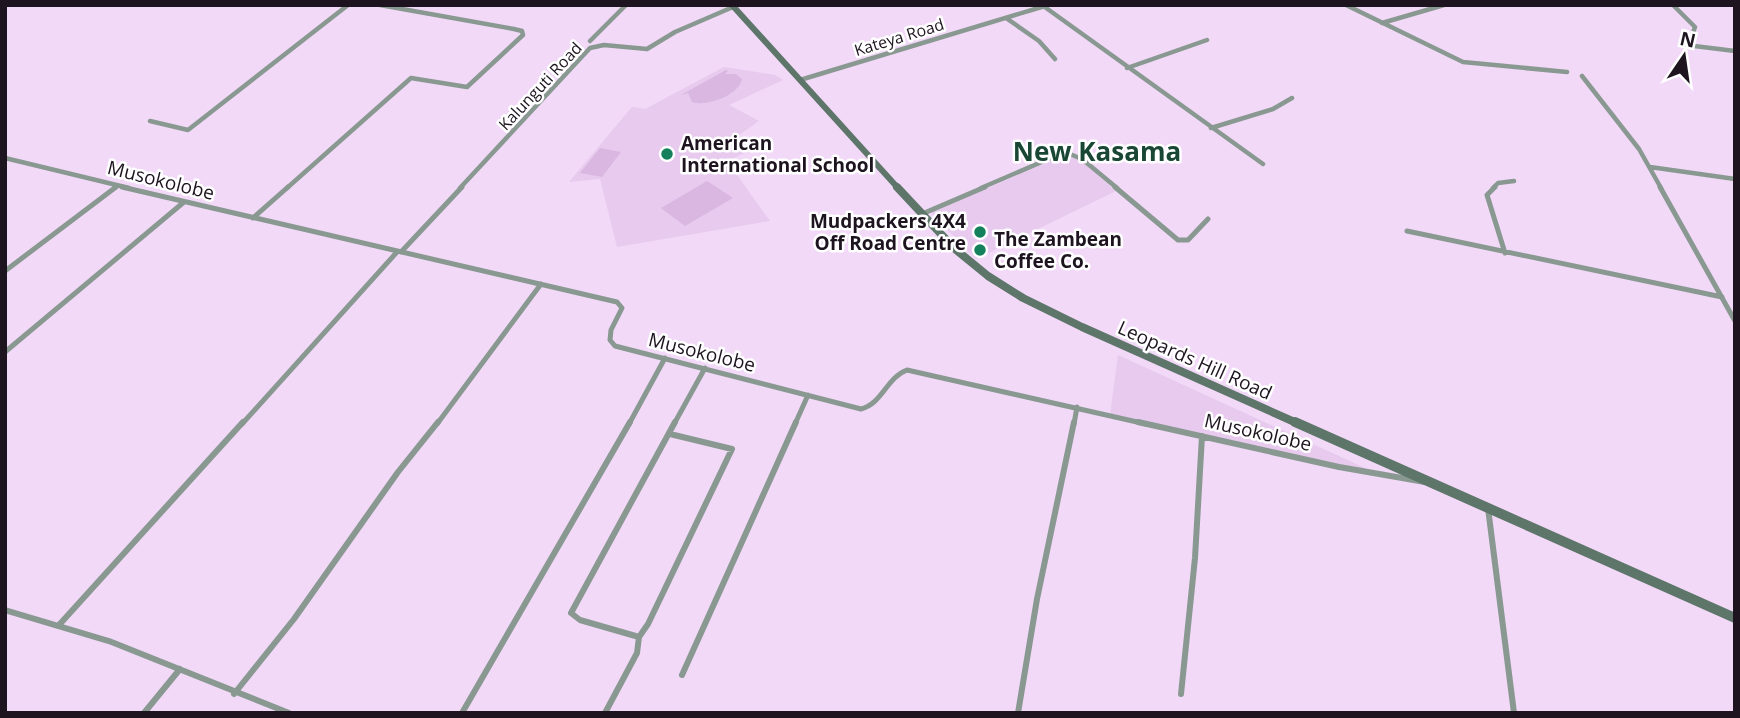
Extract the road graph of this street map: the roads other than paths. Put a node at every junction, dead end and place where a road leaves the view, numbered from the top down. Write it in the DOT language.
graph roads {
  1 [pos="348,5"];
  2 [pos="380,5"];
  3 [pos="625,5"];
  4 [pos="1346,5"];
  5 [pos="1444,5"];
  6 [pos="1673,5"];
  7 [pos="732,6"];
  8 [pos="1044,6"];
  9 [pos="1003,18"];
  10 [pos="1382,23"];
  11 [pos="1207,40"];
  12 [pos="590,41"];
  13 [pos="1735,51"];
  14 [pos="1055,59"];
  15 [pos="1127,68"];
  16 [pos="1567,72"];
  17 [pos="1582,76"];
  18 [pos="800,80"];
  19 [pos="1292,98"];
  20 [pos="150,121"];
  21 [pos="1212,128"];
  22 [pos="5,158"];
  23 [pos="1263,164"];
  24 [pos="1650,167"];
  25 [pos="1735,179"];
  26 [pos="1514,181"];
  27 [pos="117,186"];
  28 [pos="184,202"];
  29 [pos="922,214"];
  30 [pos="253,218"];
  31 [pos="1208,219"];
  32 [pos="1407,231"];
  33 [pos="399,252"];
  34 [pos="1506,253"];
  35 [pos="5,271"];
  36 [pos="541,284"];
  37 [pos="1722,298"];
  38 [pos="1735,321"];
  39 [pos="5,352"];
  40 [pos="665,358"];
  41 [pos="705,368"];
  42 [pos="808,395"];
  43 [pos="1077,407"];
  44 [pos="670,434"];
  45 [pos="1202,436"];
  46 [pos="1428,481"];
  47 [pos="1488,508"];
  48 [pos="5,610"];
  49 [pos="1735,618"];
  50 [pos="59,625"];
  51 [pos="639,637"];
  52 [pos="180,669"];
  53 [pos="682,675"];
  54 [pos="234,694"];
  55 [pos="1181,694"];
  56 [pos="144,713"];
  57 [pos="289,713"];
  58 [pos="462,713"];
  59 [pos="605,713"];
  60 [pos="1018,713"];
  61 [pos="1514,713"];
  1 -- 20 [label="street"];
  2 -- 30 [label="street"];
  3 -- 12 [label="street"];
  4 -- 10 [label="street"];
  5 -- 10 [label="street"];
  6 -- 13 [label="street"];
  7 -- 18 [label="main road, Leopards Hill Road"];
  7 -- 33 [label="street, Kalunguti Road"];
  8 -- 9 [label="street, Kateya Road"];
  8 -- 15 [label="street"];
  9 -- 14 [label="street"];
  9 -- 18 [label="street, Kateya Road"];
  10 -- 16 [label="street"];
  11 -- 15 [label="street"];
  15 -- 21 [label="street"];
  17 -- 24 [label="street"];
  18 -- 29 [label="main road, Leopards Hill Road"];
  19 -- 21 [label="street"];
  21 -- 23 [label="street"];
  22 -- 27 [label="street, Musokolobe"];
  24 -- 25 [label="street"];
  24 -- 37 [label="street"];
  26 -- 34 [label="street"];
  27 -- 28 [label="street, Musokolobe"];
  27 -- 35 [label="street"];
  28 -- 30 [label="street, Musokolobe"];
  28 -- 39 [label="street"];
  29 -- 31 [label="street"];
  29 -- 46 [label="main road, Leopards Hill Road"];
  30 -- 33 [label="street, Musokolobe"];
  32 -- 34 [label="street"];
  33 -- 36 [label="street, Musokolobe"];
  33 -- 50 [label="street, Kalunguti Road"];
  34 -- 37 [label="street"];
  36 -- 40 [label="street, Musokolobe"];
  36 -- 54 [label="street"];
  37 -- 38 [label="street"];
  40 -- 41 [label="street, Musokolobe"];
  40 -- 58 [label="street"];
  41 -- 42 [label="street, Musokolobe"];
  41 -- 44 [label="street"];
  42 -- 43 [label="street, Musokolobe"];
  42 -- 53 [label="street"];
  43 -- 45 [label="street, Musokolobe"];
  43 -- 60 [label="street"];
  44 -- 51 [label="street"];
  44 -- 51 [label="street"];
  45 -- 46 [label="street, Musokolobe"];
  45 -- 55 [label="street"];
  46 -- 47 [label="main road, Leopards Hill Road"];
  47 -- 49 [label="main road, Leopards Hill Road"];
  47 -- 61 [label="street"];
  48 -- 50 [label="street"];
  50 -- 52 [label="street"];
  51 -- 59 [label="street"];
  52 -- 54 [label="street"];
  52 -- 56 [label="street"];
  54 -- 57 [label="street"];
}
